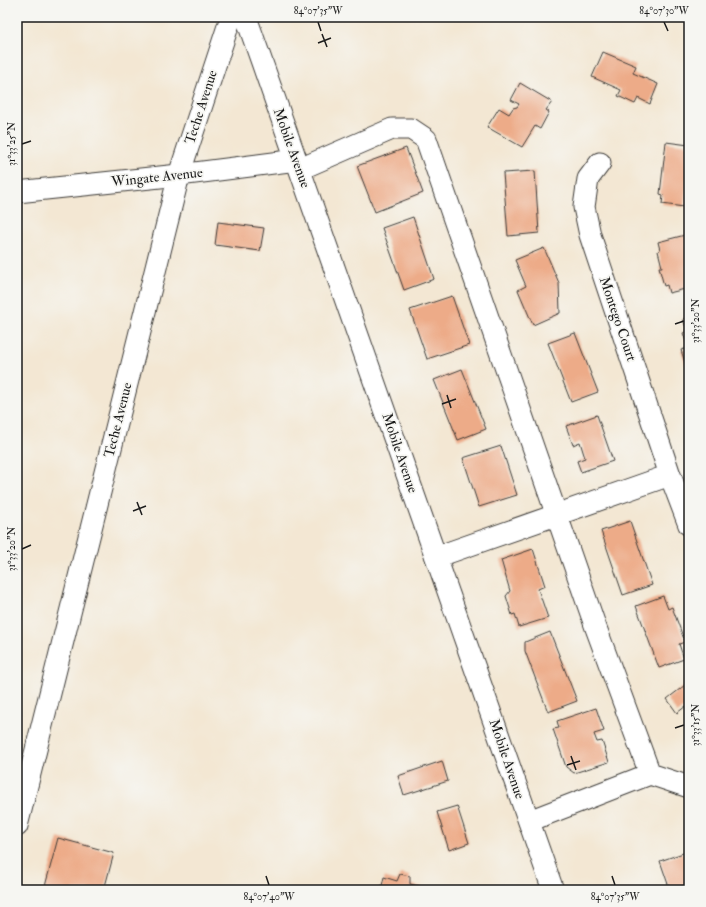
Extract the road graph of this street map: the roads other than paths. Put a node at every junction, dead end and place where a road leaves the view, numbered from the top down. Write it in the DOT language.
graph roads {
  1 [pos="231,17"];
  2 [pos="246,17"];
  3 [pos="600,163"];
  4 [pos="299,164"];
  5 [pos="179,175"];
  6 [pos="17,192"];
  7 [pos="670,475"];
  8 [pos="556,515"];
  9 [pos="689,524"];
  10 [pos="436,557"];
  11 [pos="650,774"];
  12 [pos="689,787"];
  13 [pos="529,822"];
  14 [pos="17,826"];
  15 [pos="553,890"];
  1 -- 5 [label="street, Teche Avenue"];
  2 -- 4 [label="street, Mobile Avenue"];
  3 -- 7 [label="street, Montego Court"];
  4 -- 5 [label="street, Wingate Avenue"];
  4 -- 8 [label="street, Wingate Avenue"];
  4 -- 10 [label="street, Mobile Avenue"];
  5 -- 6 [label="street, Wingate Avenue"];
  5 -- 14 [label="street, Teche Avenue"];
  7 -- 8 [label="street"];
  7 -- 9 [label="street, Montego Court"];
  8 -- 10 [label="street"];
  8 -- 11 [label="street, Wingate Avenue"];
  10 -- 13 [label="street, Mobile Avenue"];
  11 -- 12 [label="street"];
  11 -- 13 [label="street"];
  13 -- 15 [label="street, Mobile Avenue"];
}
